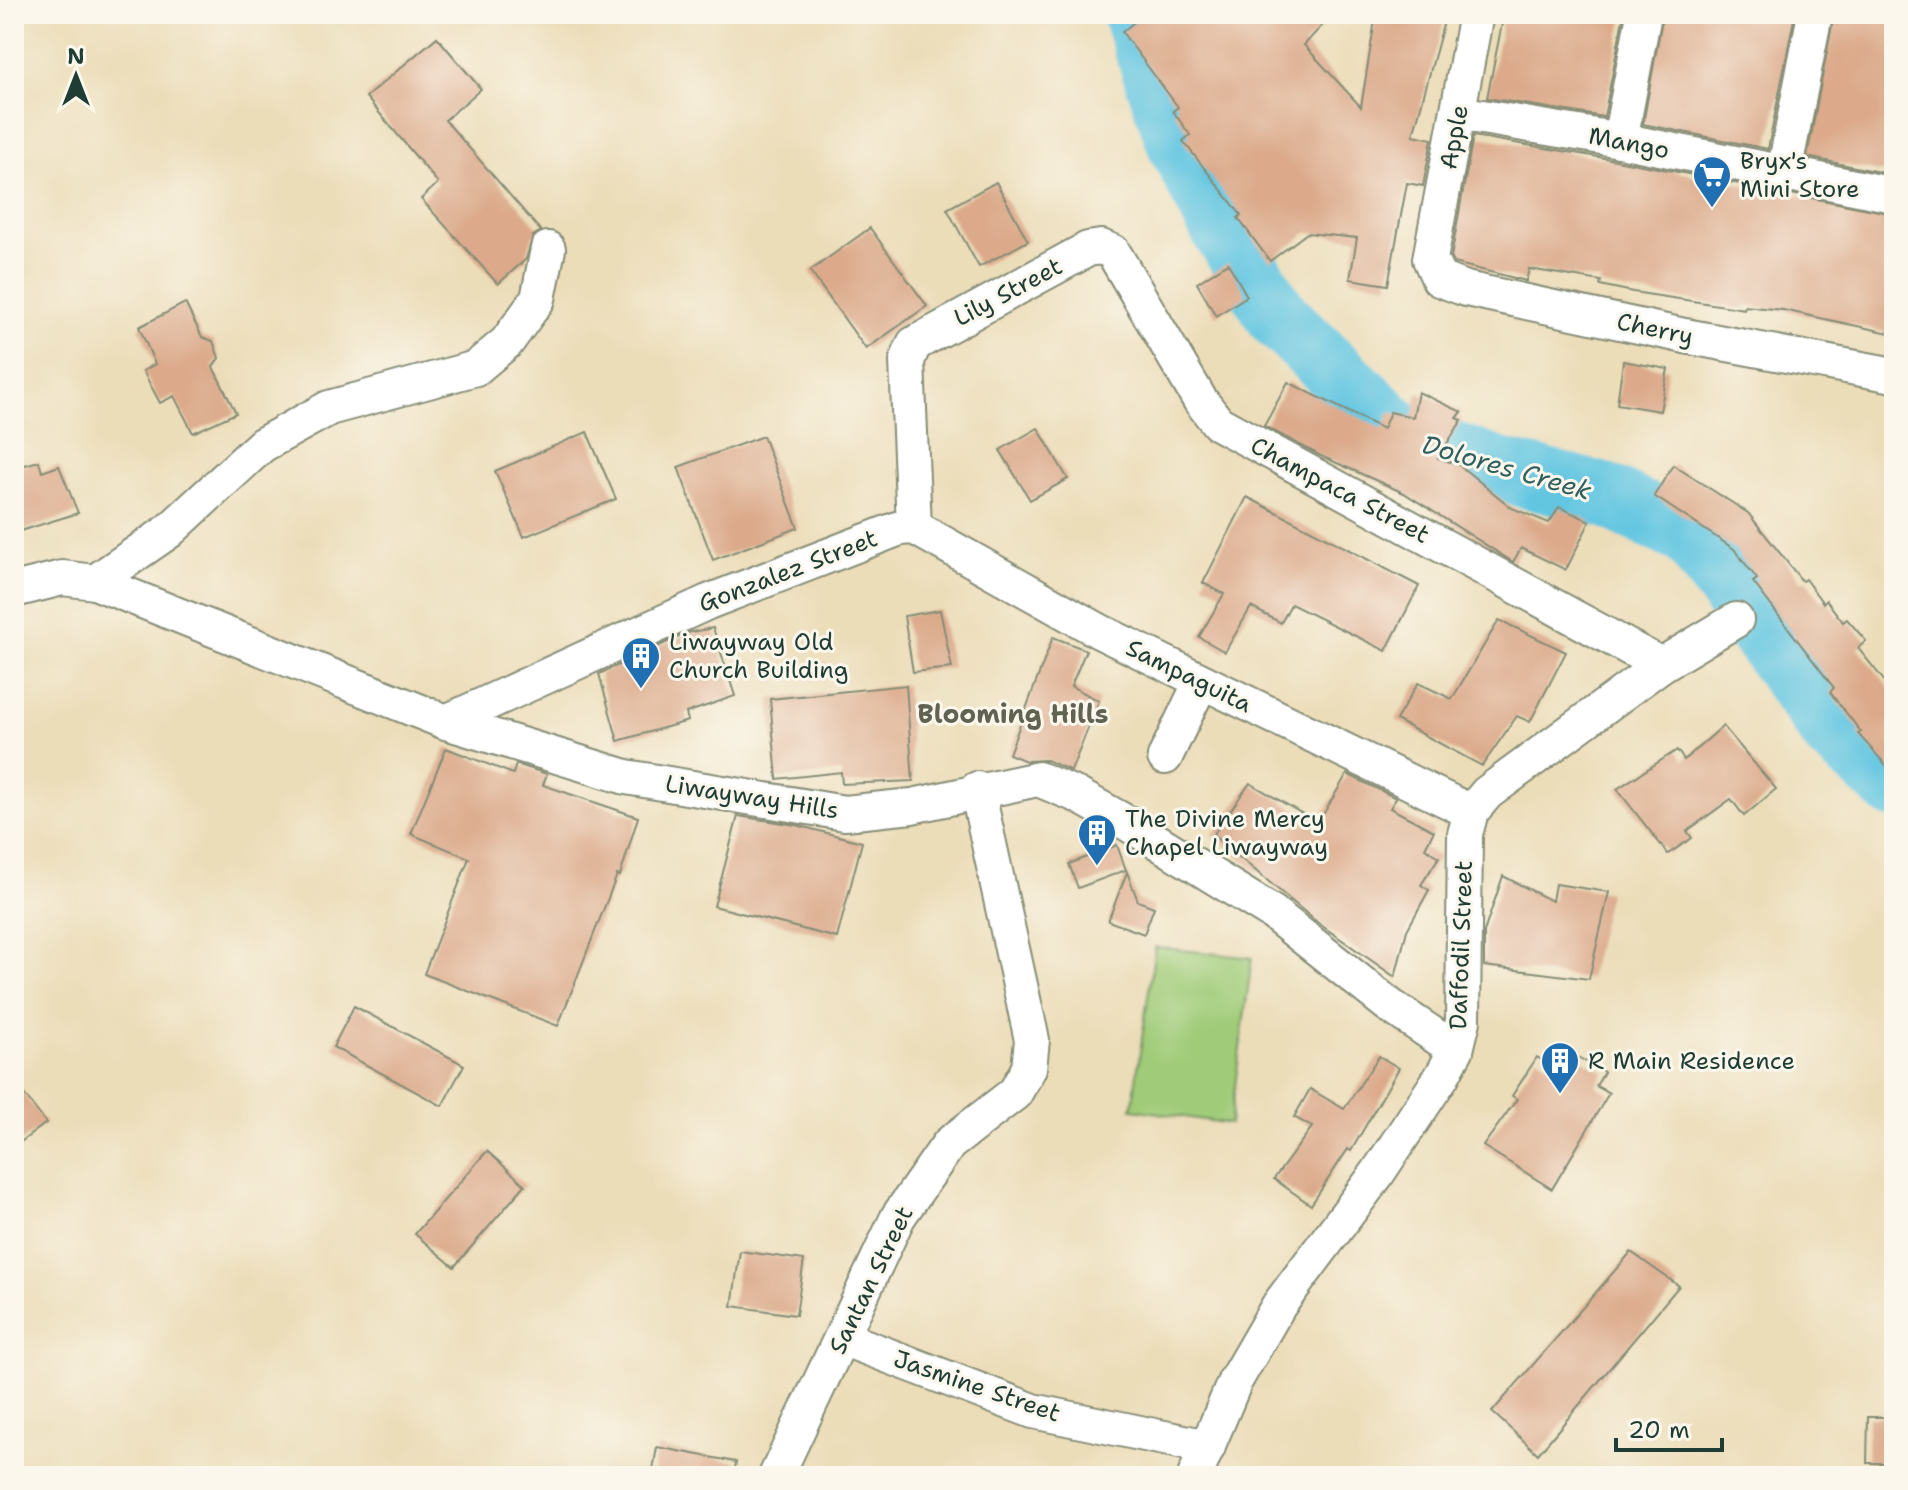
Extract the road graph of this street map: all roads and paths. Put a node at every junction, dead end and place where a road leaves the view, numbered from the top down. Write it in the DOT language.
graph roads {
  1 [pos="1476,14"];
  2 [pos="1644,14"];
  3 [pos="1815,14"];
  4 [pos="1458,113"];
  5 [pos="1620,140"];
  6 [pos="1784,173"];
  7 [pos="1894,195"];
  8 [pos="548,249"];
  9 [pos="1088,249"];
  10 [pos="1430,259"];
  11 [pos="1894,375"];
  12 [pos="914,527"];
  13 [pos="95,582"];
  14 [pos="14,590"];
  15 [pos="1736,620"];
  16 [pos="1661,665"];
  17 [pos="1201,682"];
  18 [pos="446,722"];
  19 [pos="1165,757"];
  20 [pos="977,789"];
  21 [pos="1471,812"];
  22 [pos="1456,1050"];
  23 [pos="842,1338"];
  24 [pos="1202,1462"];
  25 [pos="776,1476"];
  1 -- 4 [label="street, Apple"];
  2 -- 5 [label="street"];
  3 -- 6 [label="street"];
  4 -- 5 [label="street, Mango"];
  4 -- 10 [label="street, Apple"];
  5 -- 6 [label="street, Mango"];
  6 -- 7 [label="street, Mango"];
  8 -- 13 [label="street"];
  9 -- 12 [label="street, Lily Street"];
  9 -- 16 [label="street, Champaca Street"];
  10 -- 11 [label="street, Cherry"];
  12 -- 17 [label="street, Sampaguita"];
  12 -- 18 [label="street, Gonzalez Street"];
  13 -- 14 [label="street, Liwayway Hills"];
  13 -- 18 [label="street, Liwayway Hills"];
  15 -- 16 [label="street"];
  16 -- 21 [label="street"];
  17 -- 19 [label="street"];
  17 -- 21 [label="street, Sampaguita"];
  18 -- 20 [label="street, Liwayway Hills"];
  20 -- 22 [label="street, Liwayway Hills"];
  20 -- 23 [label="street, Santan Street"];
  21 -- 22 [label="street, Daffodil Street"];
  22 -- 24 [label="street, Daffodil Street"];
  23 -- 24 [label="street, Jasmine Street"];
  23 -- 25 [label="street, Santan Street"];
}
